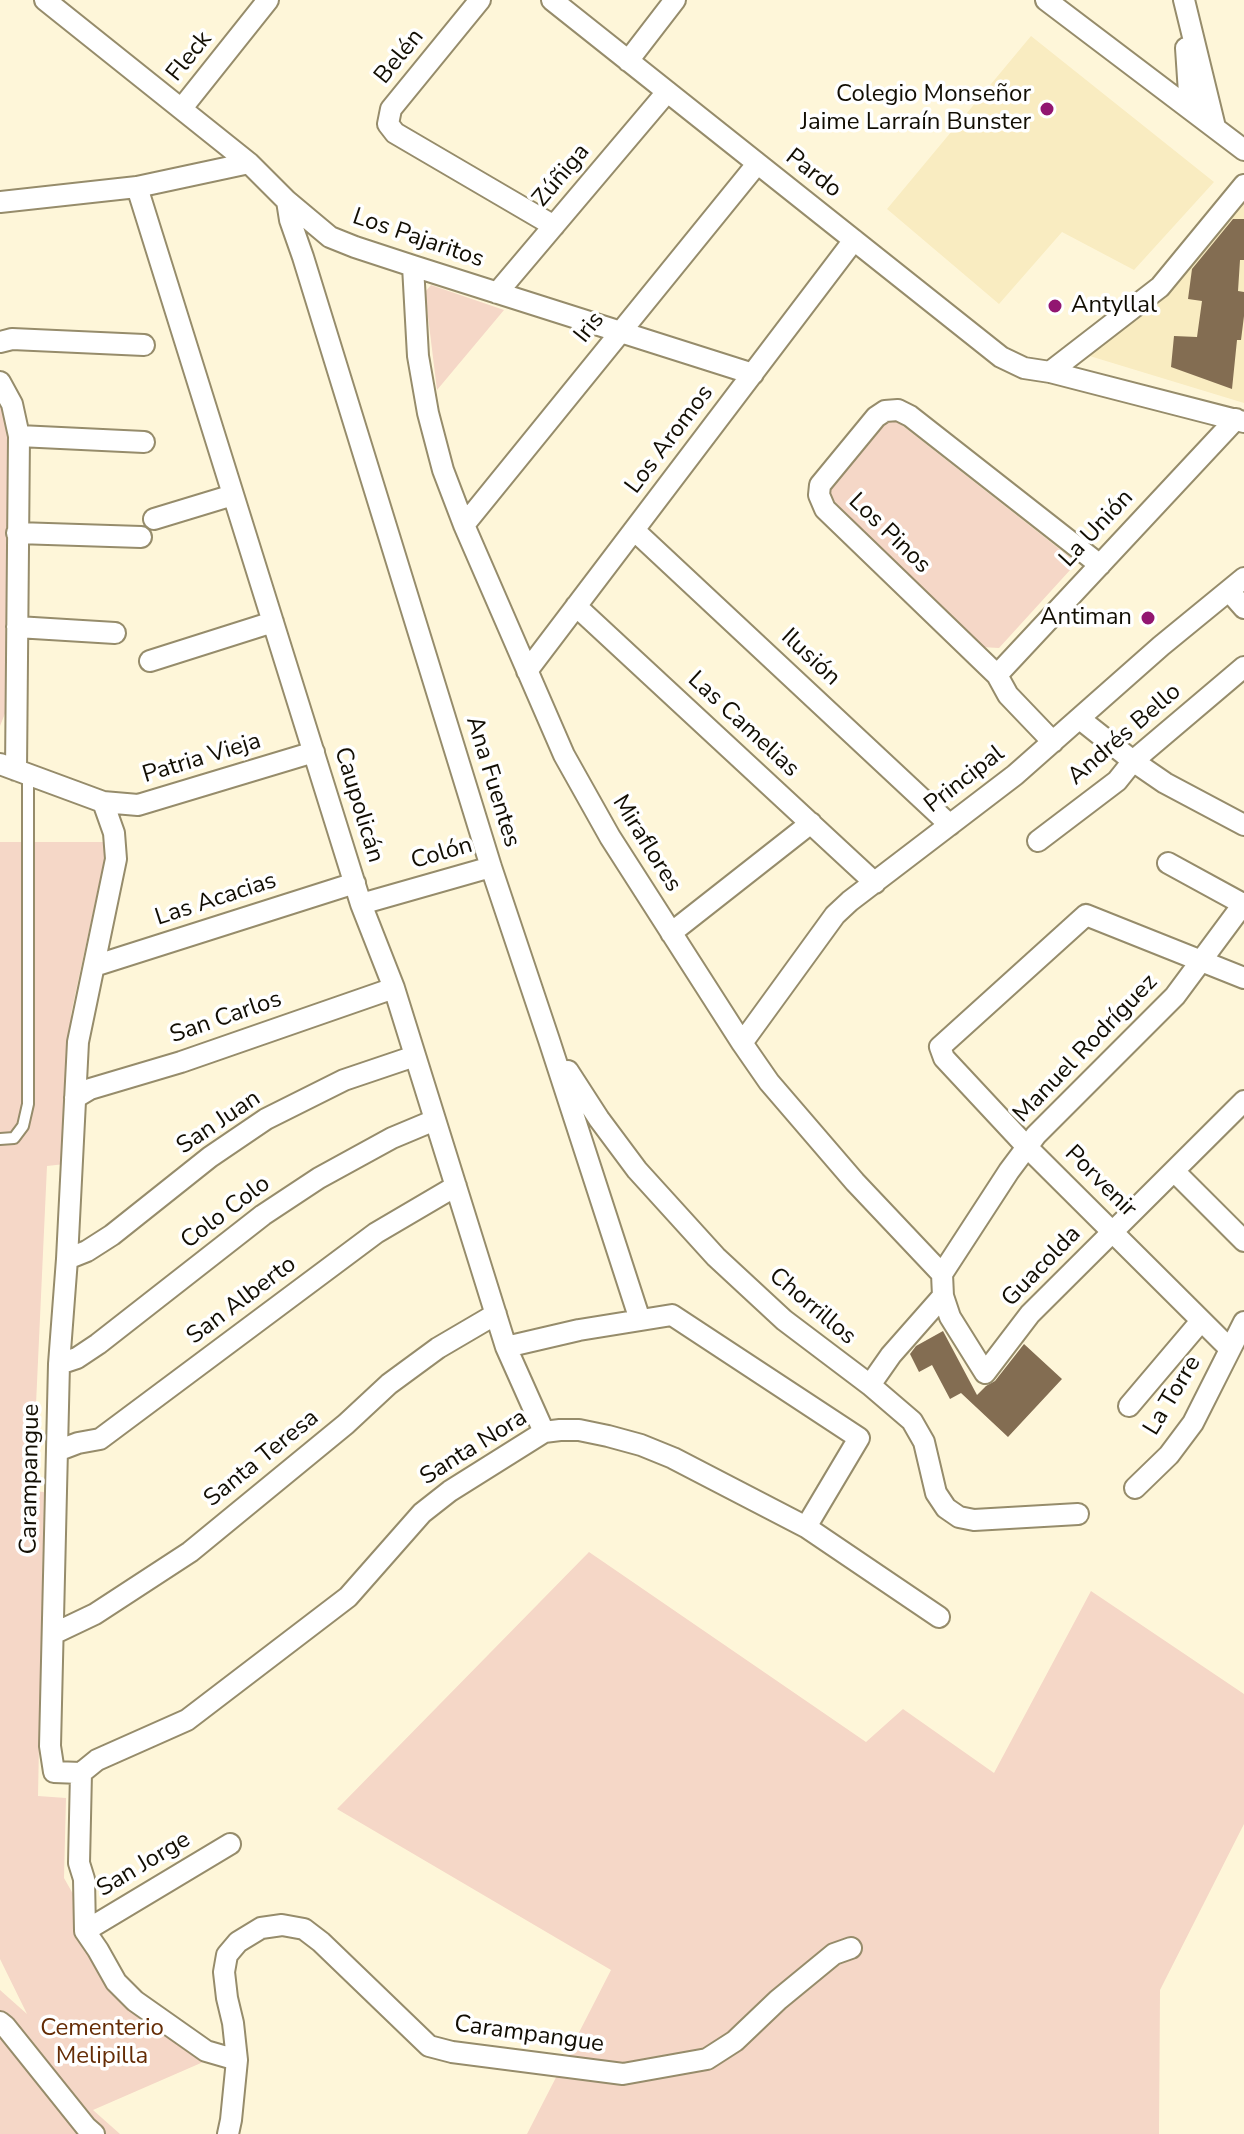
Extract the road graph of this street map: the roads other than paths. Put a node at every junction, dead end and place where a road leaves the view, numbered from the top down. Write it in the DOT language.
graph roads {
  1 [pos="45,0"];
  2 [pos="268,0"];
  3 [pos="480,0"];
  4 [pos="552,0"];
  5 [pos="675,0"];
  6 [pos="1046,0"];
  7 [pos="1183,0"];
  8 [pos="628,61"];
  9 [pos="667,92"];
  10 [pos="182,108"];
  11 [pos="1190,108"];
  12 [pos="1215,127"];
  13 [pos="1244,150"];
  14 [pos="249,163"];
  15 [pos="757,164"];
  16 [pos="1244,185"];
  17 [pos="137,187"];
  18 [pos="287,201"];
  19 [pos="0,202"];
  20 [pos="554,226"];
  21 [pos="320,229"];
  22 [pos="854,240"];
  23 [pos="303,257"];
  24 [pos="413,266"];
  25 [pos="497,293"];
  26 [pos="620,332"];
  27 [pos="0,342"];
  28 [pos="144,345"];
  29 [pos="1050,372"];
  30 [pos="753,374"];
  31 [pos="0,382"];
  32 [pos="1240,420"];
  33 [pos="19,436"];
  34 [pos="144,442"];
  35 [pos="233,495"];
  36 [pos="154,519"];
  37 [pos="464,525"];
  38 [pos="634,530"];
  39 [pos="17,533"];
  40 [pos="141,537"];
  41 [pos="1100,565"];
  42 [pos="1236,584"];
  43 [pos="576,606"];
  44 [pos="1244,608"];
  45 [pos="273,622"];
  46 [pos="17,627"];
  47 [pos="115,633"];
  48 [pos="150,661"];
  49 [pos="1244,667"];
  50 [pos="527,671"];
  51 [pos="997,675"];
  52 [pos="1080,719"];
  53 [pos="1053,742"];
  54 [pos="314,752"];
  55 [pos="1133,761"];
  56 [pos="15,769"];
  57 [pos="103,802"];
  58 [pos="811,823"];
  59 [pos="950,825"];
  60 [pos="1244,825"];
  61 [pos="1038,841"];
  62 [pos="1168,863"];
  63 [pos="491,867"];
  64 [pos="355,883"];
  65 [pos="875,883"];
  66 [pos="1243,903"];
  67 [pos="361,904"];
  68 [pos="671,933"];
  69 [pos="1201,961"];
  70 [pos="94,966"];
  71 [pos="1244,978"];
  72 [pos="394,988"];
  73 [pos="549,1040"];
  74 [pos="742,1043"];
  75 [pos="415,1056"];
  76 [pos="75,1098"];
  77 [pos="1244,1101"];
  78 [pos="435,1120"];
  79 [pos="0,1139"];
  80 [pos="1027,1147"];
  81 [pos="1175,1172"];
  82 [pos="456,1186"];
  83 [pos="1112,1231"];
  84 [pos="1244,1241"];
  85 [pos="67,1259"];
  86 [pos="942,1274"];
  87 [pos="943,1296"];
  88 [pos="496,1314"];
  89 [pos="640,1320"];
  90 [pos="1201,1321"];
  91 [pos="1244,1322"];
  92 [pos="506,1347"];
  93 [pos="1230,1349"];
  94 [pos="59,1364"];
  95 [pos="870,1385"];
  96 [pos="1129,1406"];
  97 [pos="544,1432"];
  98 [pos="57,1451"];
  99 [pos="1135,1488"];
  100 [pos="1078,1514"];
  101 [pos="806,1527"];
  102 [pos="939,1617"];
  103 [pos="53,1634"];
  104 [pos="81,1773"];
  105 [pos="230,1844"];
  106 [pos="85,1931"];
  107 [pos="851,1948"];
  108 [pos="0,2022"];
  109 [pos="237,2060"];
  110 [pos="94,2134"];
  111 [pos="228,2134"];
  1 -- 10 [label="street, Los Pajaritos"];
  2 -- 10 [label="street, Fleck"];
  3 -- 20 [label="street, Belén"];
  4 -- 8 [label="street, Pardo"];
  5 -- 8 [label="street"];
  6 -- 11 [label="street"];
  7 -- 11 [label="street"];
  7 -- 12 [label="street"];
  8 -- 9 [label="street, Pardo"];
  9 -- 15 [label="street, Pardo"];
  9 -- 20 [label="street, Zúñiga"];
  10 -- 14 [label="street, Los Pajaritos"];
  11 -- 12 [label="street"];
  12 -- 13 [label="street"];
  14 -- 17 [label="street"];
  14 -- 18 [label="street, Los Pajaritos"];
  15 -- 22 [label="street, Pardo"];
  15 -- 26 [label="street, Iris"];
  16 -- 29 [label="street"];
  17 -- 19 [label="street"];
  17 -- 35 [label="street, Caupolicán"];
  18 -- 21 [label="street, Los Pajaritos"];
  18 -- 23 [label="street, Ana Fuentes"];
  20 -- 25 [label="street, Zúñiga"];
  21 -- 23 [label="street"];
  21 -- 24 [label="street, Los Pajaritos"];
  22 -- 29 [label="street, Pardo"];
  22 -- 30 [label="street, Los Aromos"];
  23 -- 63 [label="street, Ana Fuentes"];
  24 -- 25 [label="street, Los Pajaritos"];
  24 -- 37 [label="street, Miraflores"];
  25 -- 26 [label="street, Los Pajaritos"];
  26 -- 30 [label="street, Los Pajaritos"];
  26 -- 37 [label="street, Iris"];
  27 -- 28 [label="street"];
  29 -- 32 [label="street, Pardo"];
  30 -- 38 [label="street, Los Aromos"];
  31 -- 33 [label="street"];
  32 -- 41 [label="street, La Unión"];
  33 -- 34 [label="street"];
  33 -- 39 [label="street"];
  35 -- 36 [label="street"];
  35 -- 45 [label="street, Caupolicán"];
  37 -- 50 [label="street, Miraflores"];
  38 -- 43 [label="street, Los Aromos"];
  38 -- 59 [label="street, Ilusión"];
  39 -- 40 [label="street"];
  39 -- 46 [label="street"];
  41 -- 51 [label="street, La Unión"];
  41 -- 51 [label="street, Los Pinos"];
  42 -- 44 [label="street"];
  42 -- 52 [label="street, Principal"];
  43 -- 50 [label="street, Los Aromos"];
  43 -- 58 [label="street, Las Camelias"];
  45 -- 48 [label="street"];
  45 -- 54 [label="street, Caupolicán"];
  46 -- 47 [label="street"];
  46 -- 56 [label="street"];
  49 -- 55 [label="street, Andrés Bello"];
  50 -- 68 [label="street, Miraflores"];
  51 -- 53 [label="street, Los Pinos"];
  52 -- 53 [label="street, Principal"];
  52 -- 55 [label="street"];
  53 -- 59 [label="street, Principal"];
  54 -- 57 [label="street, Patria Vieja"];
  54 -- 64 [label="street, Caupolicán"];
  55 -- 60 [label="street"];
  55 -- 61 [label="street, Andrés Bello"];
  56 -- 57 [label="street, Patria Vieja"];
  56 -- 79 [label="lane"];
  57 -- 70 [label="street, Carampangue"];
  58 -- 65 [label="street, Las Camelias"];
  58 -- 68 [label="street"];
  59 -- 65 [label="street, Principal"];
  62 -- 66 [label="street"];
  63 -- 67 [label="street, Colón"];
  63 -- 73 [label="street, Ana Fuentes"];
  64 -- 67 [label="street, Caupolicán"];
  64 -- 70 [label="street, Las Acacias"];
  65 -- 74 [label="street, Principal"];
  66 -- 69 [label="street, Manuel Rodríguez"];
  67 -- 72 [label="street, Caupolicán"];
  68 -- 74 [label="street, Miraflores"];
  69 -- 71 [label="street"];
  69 -- 80 [label="street, Manuel Rodríguez"];
  69 -- 80 [label="street, Porvenir"];
  70 -- 76 [label="street, Carampangue"];
  72 -- 75 [label="street, Caupolicán"];
  72 -- 76 [label="street, San Carlos"];
  73 -- 89 [label="street, Ana Fuentes"];
  73 -- 95 [label="street, Chorrillos"];
  74 -- 86 [label="street, Miraflores"];
  75 -- 78 [label="street, Caupolicán"];
  75 -- 85 [label="street, San Juan"];
  76 -- 85 [label="street, Carampangue"];
  77 -- 81 [label="street, Guacolda"];
  78 -- 82 [label="street, Caupolicán"];
  78 -- 94 [label="street, Colo Colo"];
  80 -- 83 [label="street, Porvenir"];
  80 -- 86 [label="street, Manuel Rodríguez"];
  81 -- 83 [label="street, Guacolda"];
  81 -- 84 [label="street"];
  82 -- 88 [label="street, Caupolicán"];
  82 -- 98 [label="street, San Alberto"];
  83 -- 87 [label="street, Guacolda"];
  83 -- 90 [label="street, Porvenir"];
  85 -- 94 [label="street, Carampangue"];
  86 -- 87 [label="street"];
  87 -- 95 [label="street"];
  88 -- 92 [label="street, Caupolicán"];
  88 -- 103 [label="street, Santa Teresa"];
  89 -- 92 [label="street"];
  89 -- 101 [label="street"];
  90 -- 93 [label="street, Porvenir"];
  90 -- 96 [label="street"];
  91 -- 93 [label="street, La Torre"];
  92 -- 97 [label="street, Caupolicán"];
  93 -- 99 [label="street, La Torre"];
  94 -- 98 [label="street, Carampangue"];
  95 -- 100 [label="street, Chorrillos"];
  97 -- 101 [label="street, Santa Nora"];
  97 -- 104 [label="street, Santa Nora"];
  98 -- 103 [label="street, Carampangue"];
  101 -- 102 [label="street, Santa Nora"];
  103 -- 104 [label="street, Carampangue"];
  104 -- 106 [label="street"];
  105 -- 106 [label="street, San Jorge"];
  106 -- 109 [label="street"];
  107 -- 109 [label="street, Carampangue"];
  108 -- 110 [label="street"];
  109 -- 111 [label="street, Carampangue"];
}
